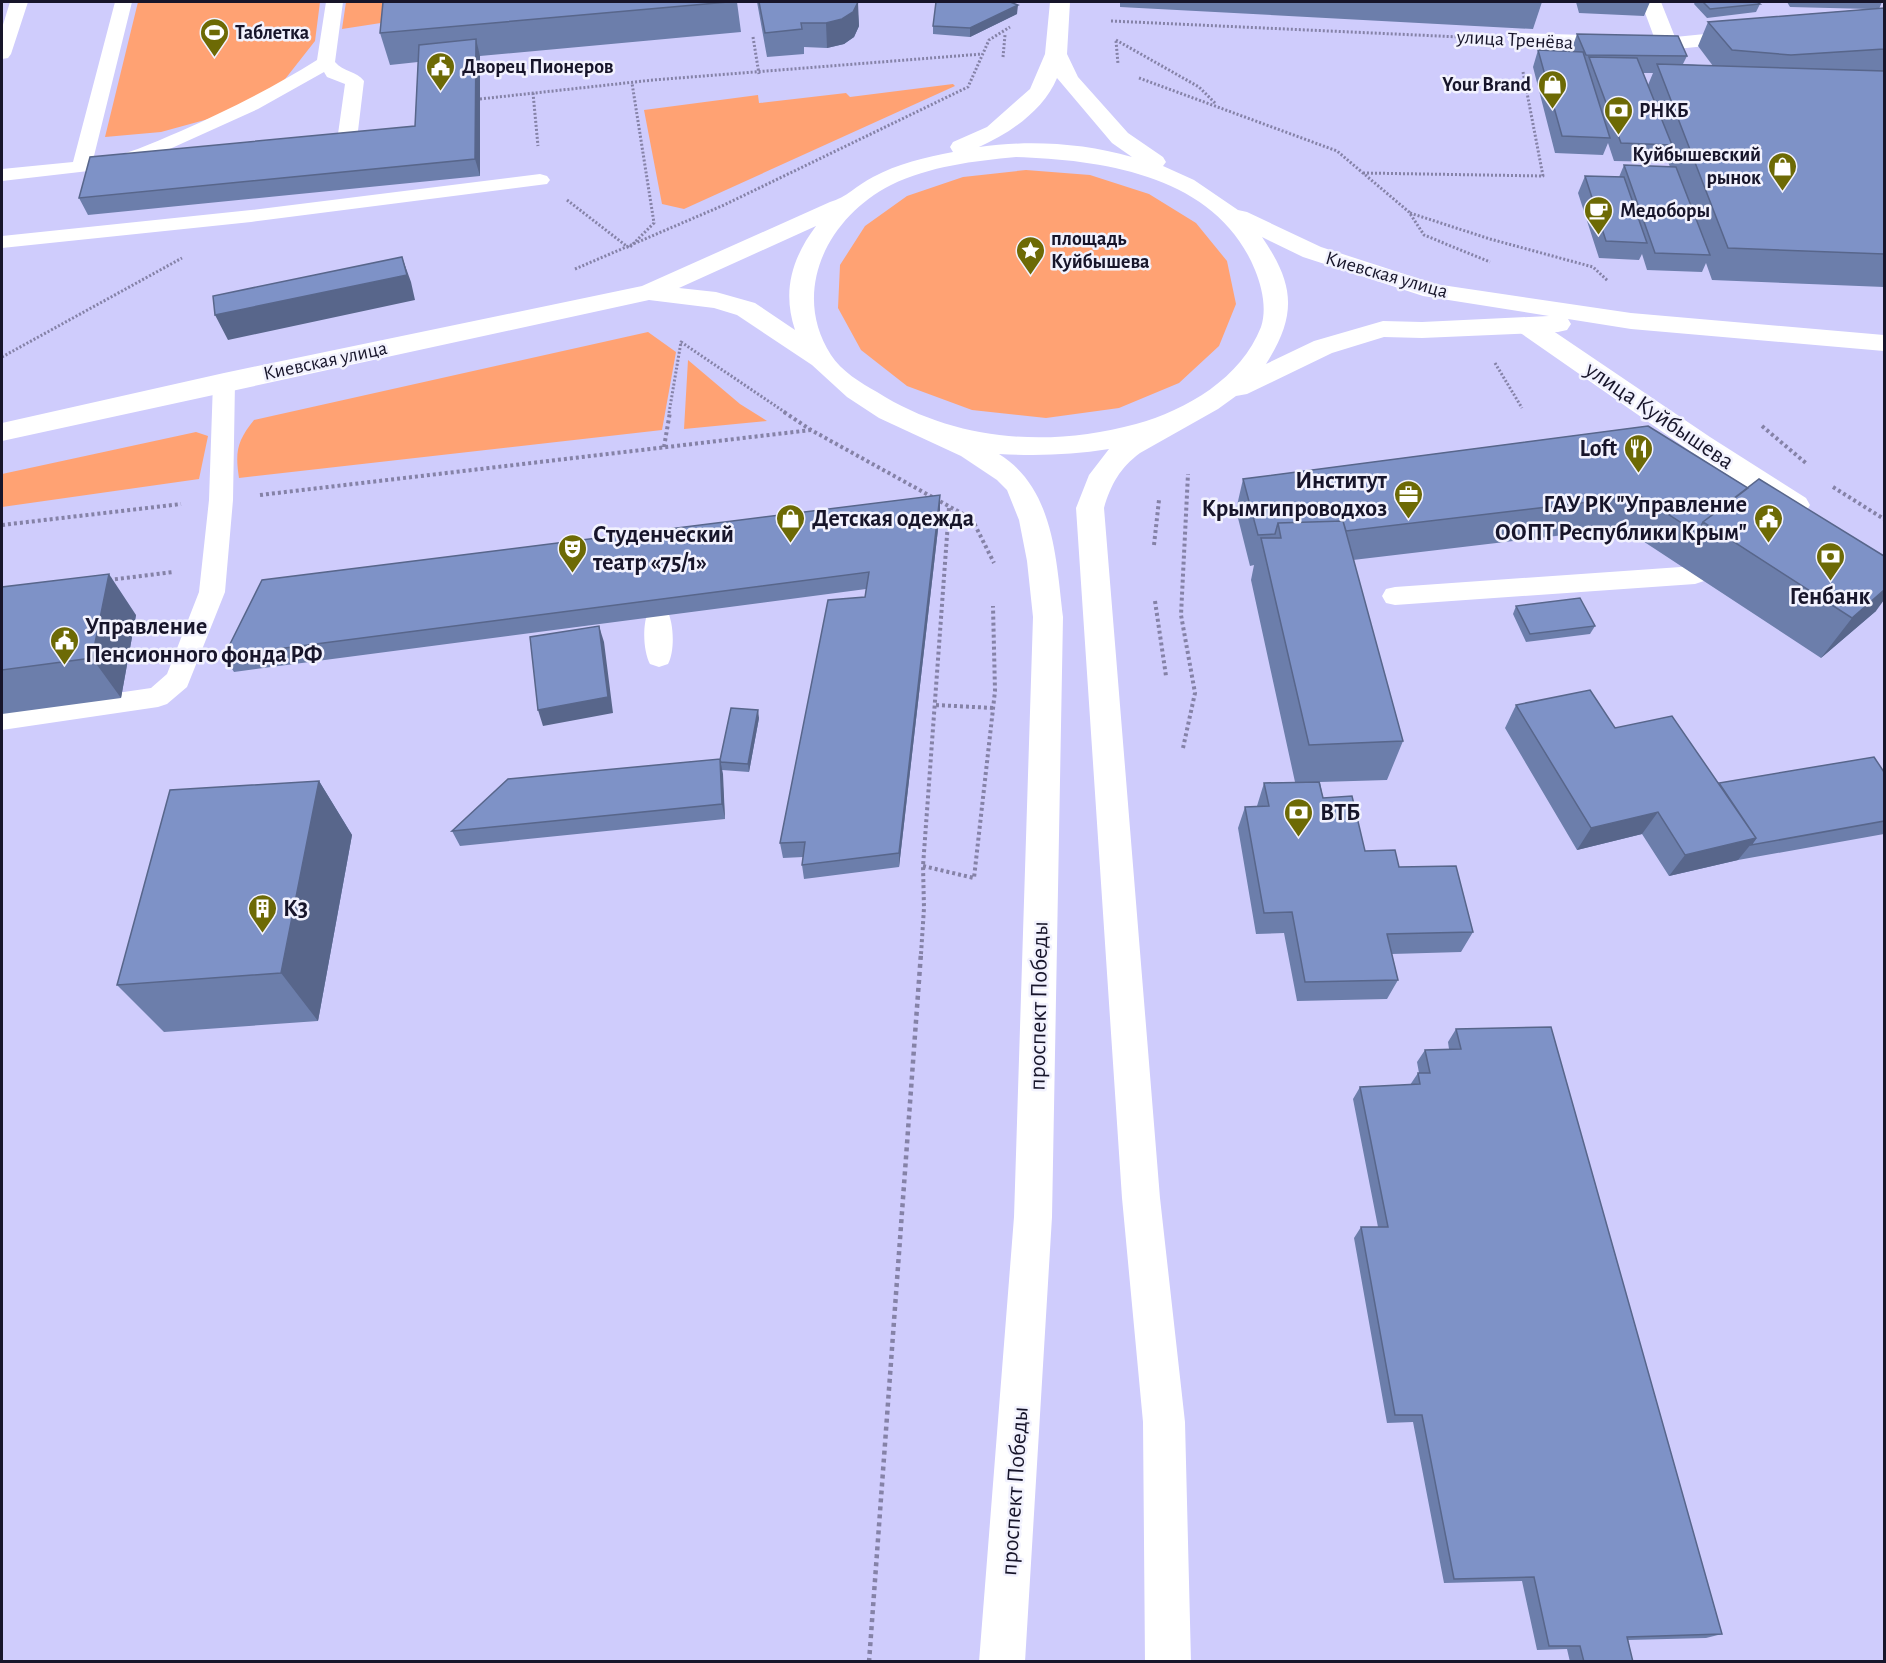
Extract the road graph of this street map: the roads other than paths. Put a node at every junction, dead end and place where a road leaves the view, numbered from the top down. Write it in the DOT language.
graph roads {
  1 [pos="20,2"];
  2 [pos="123,2"];
  3 [pos="334,2"];
  4 [pos="1060,2"];
  5 [pos="1651,2"];
  6 [pos="1770,34"];
  7 [pos="1517,39"];
  8 [pos="1667,44"];
  9 [pos="2,54"];
  10 [pos="1056,54"];
  11 [pos="326,62"];
  12 [pos="300,144"];
  13 [pos="180,157"];
  14 [pos="121,163"];
  15 [pos="81,167"];
  16 [pos="2,175"];
  17 [pos="540,180"];
  18 [pos="882,181"];
  19 [pos="855,198"];
  20 [pos="1215,203"];
  21 [pos="2,242"];
  22 [pos="648,292"];
  23 [pos="1631,321"];
  24 [pos="1528,326"];
  25 [pos="1884,343"];
  26 [pos="821,360"];
  27 [pos="224,382"];
  28 [pos="1220,396"];
  29 [pos="905,420"];
  30 [pos="1173,422"];
  31 [pos="2,432"];
  32 [pos="1814,516"];
  33 [pos="1695,575"];
  34 [pos="1395,596"];
  35 [pos="658,616"];
  36 [pos="658,657"];
  37 [pos="2,720"];
  38 [pos="1002,1662"];
  39 [pos="1168,1662"];
  1 -- 9 [label="lane"];
  2 -- 15 [label="lane"];
  3 -- 11 [label="lane"];
  4 -- 10 [label="main road"];
  5 -- 8 [label="main road"];
  6 -- 8 [label="main road, улица Тренёва"];
  7 -- 8 [label="main road, улица Тренёва"];
  10 -- 18 [label="main road"];
  10 -- 20 [label="main road"];
  11 -- 12 [label="lane"];
  11 -- 14 [label="lane"];
  13 -- 14 [label="lane"];
  14 -- 15 [label="lane"];
  15 -- 16 [label="lane"];
  17 -- 21 [label="lane"];
  18 -- 19 [label="main road"];
  18 -- 20 [label="main road"];
  19 -- 22 [label="main road, Киевская улица"];
  19 -- 26 [label="main road"];
  20 -- 23 [label="main road, Киевская улица"];
  20 -- 28 [label="main road"];
  22 -- 26 [label="main road, Киевская улица"];
  22 -- 27 [label="main road, Киевская улица"];
  23 -- 24 [label="main road, Киевская улица"];
  23 -- 25 [label="main road, Киевская улица"];
  24 -- 28 [label="main road, Киевская улица"];
  24 -- 32 [label="main road, улица Куйбышева"];
  26 -- 29 [label="main road"];
  27 -- 31 [label="main road, Киевская улица"];
  27 -- 37 [label="lane"];
  28 -- 30 [label="main road"];
  29 -- 30 [label="main road"];
  29 -- 38 [label="main road, проспект Победы"];
  30 -- 39 [label="main road"];
  33 -- 34 [label="lane"];
  35 -- 36 [label="lane"];
}
